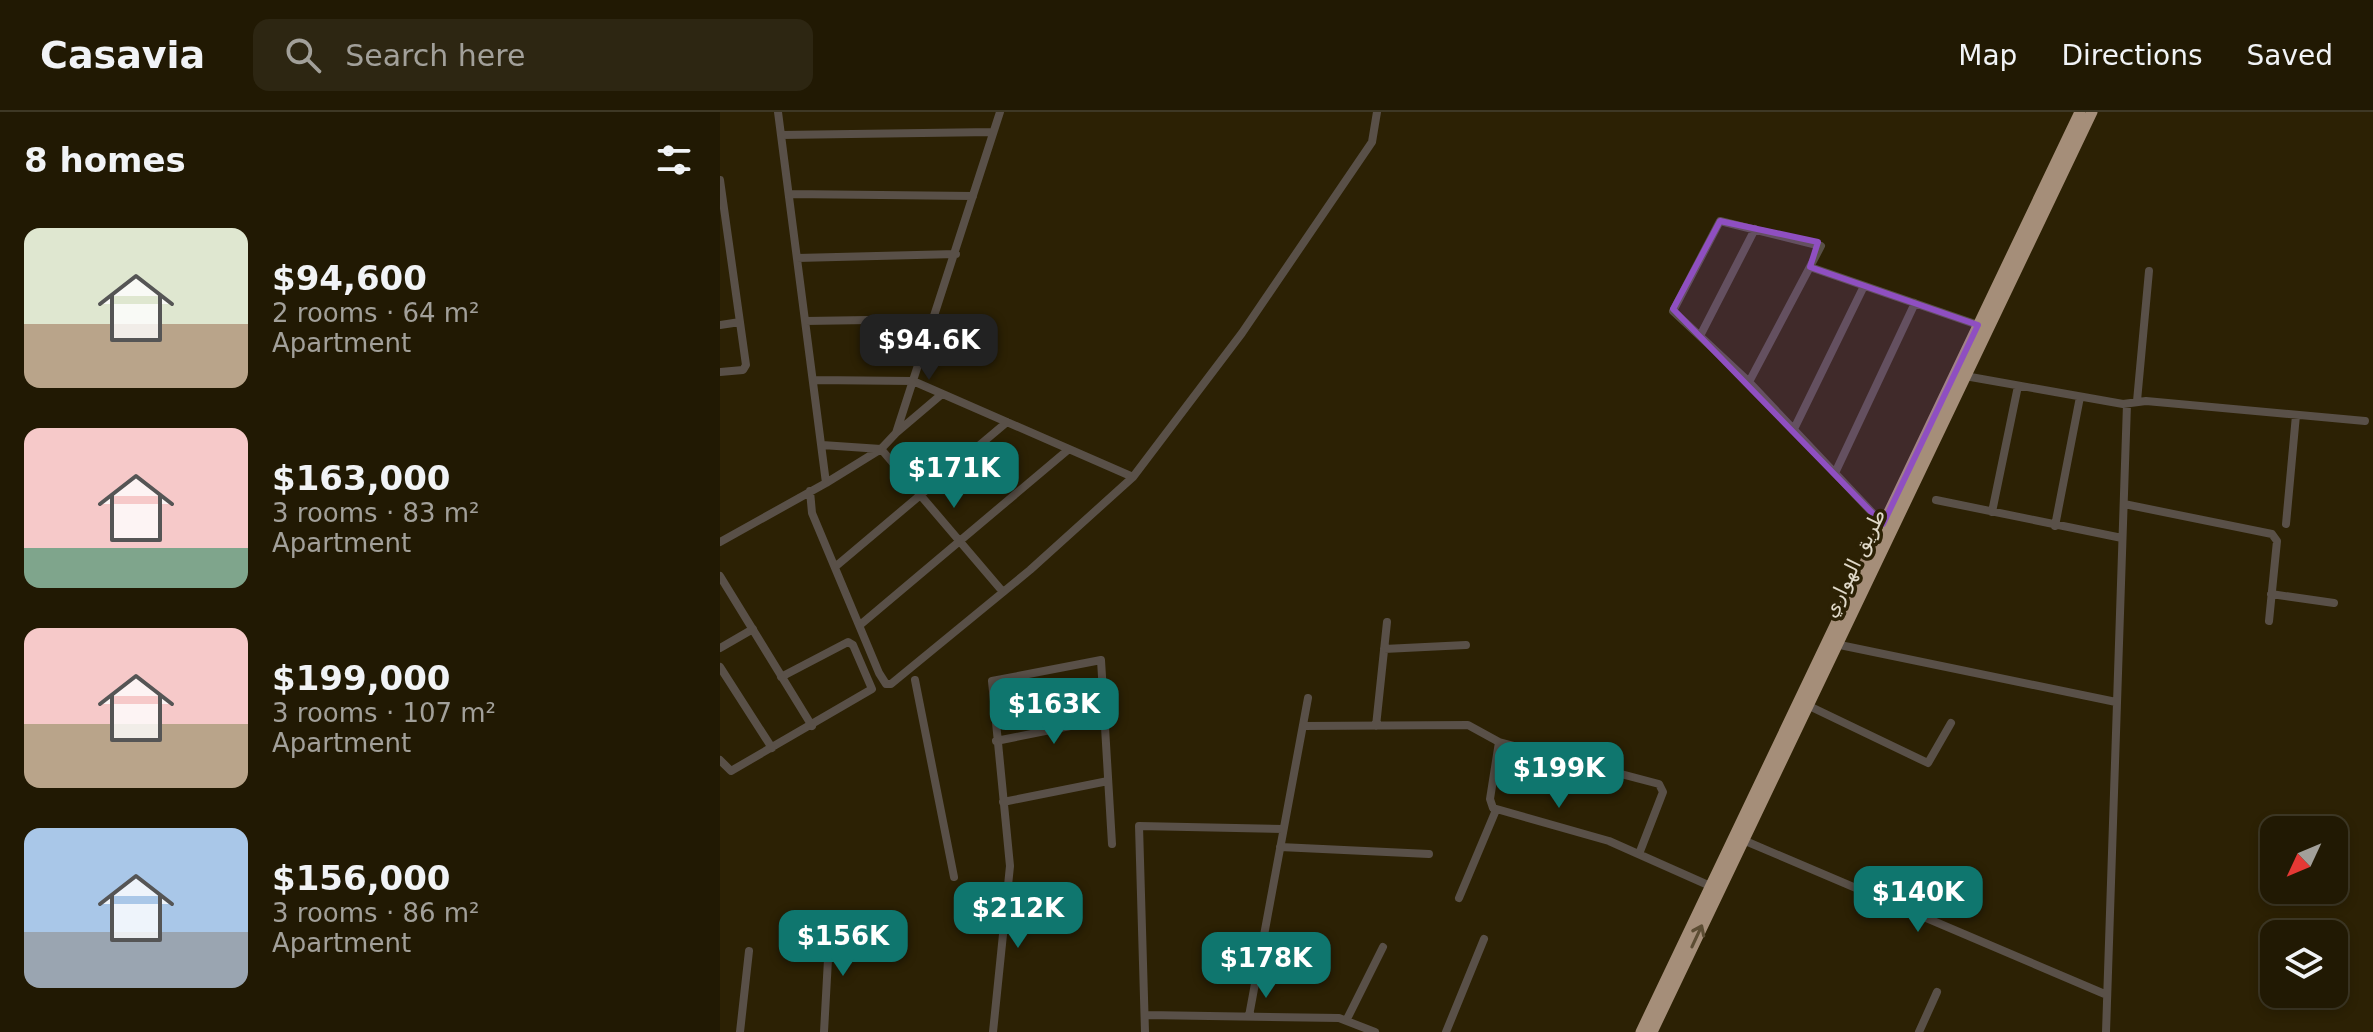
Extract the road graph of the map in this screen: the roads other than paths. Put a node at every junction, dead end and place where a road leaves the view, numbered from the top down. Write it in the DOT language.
graph roads {
  1 [pos="778,112"];
  2 [pos="1000,112"];
  3 [pos="1377,112"];
  4 [pos="2080,112"];
  5 [pos="2092,112"];
  6 [pos="993,132"];
  7 [pos="781,135"];
  8 [pos="720,180"];
  9 [pos="789,194"];
  10 [pos="973,196"];
  11 [pos="1755,229"];
  12 [pos="2027,237"];
  13 [pos="956,254"];
  14 [pos="797,258"];
  15 [pos="731,262"];
  16 [pos="720,264"];
  17 [pos="1810,267"];
  18 [pos="2149,271"];
  19 [pos="1864,286"];
  20 [pos="1915,303"];
  21 [pos="934,319"];
  22 [pos="805,321"];
  23 [pos="740,322"];
  24 [pos="720,325"];
  25 [pos="1978,325"];
  26 [pos="1700,336"];
  27 [pos="720,372"];
  28 [pos="1965,376"];
  29 [pos="813,380"];
  30 [pos="913,381"];
  31 [pos="1749,382"];
  32 [pos="2018,386"];
  33 [pos="942,394"];
  34 [pos="2080,397"];
  35 [pos="2137,401"];
  36 [pos="2127,404"];
  37 [pos="2296,415"];
  38 [pos="2365,421"];
  39 [pos="1007,422"];
  40 [pos="1794,429"];
  41 [pos="896,433"];
  42 [pos="822,445"];
  43 [pos="881,449"];
  44 [pos="1069,449"];
  45 [pos="1835,473"];
  46 [pos="1133,477"];
  47 [pos="826,483"];
  48 [pos="810,491"];
  49 [pos="920,495"];
  50 [pos="1936,500"];
  51 [pos="2124,504"];
  52 [pos="1992,512"];
  53 [pos="1883,524"];
  54 [pos="2286,524"];
  55 [pos="2055,526"];
  56 [pos="2122,538"];
  57 [pos="960,541"];
  58 [pos="720,542"];
  59 [pos="835,567"];
  60 [pos="720,576"];
  61 [pos="1003,592"];
  62 [pos="2271,594"];
  63 [pos="2334,603"];
  64 [pos="2269,621"];
  65 [pos="1387,622"];
  66 [pos="860,625"];
  67 [pos="753,629"];
  68 [pos="1835,644"];
  69 [pos="1466,645"];
  70 [pos="720,648"];
  71 [pos="1384,649"];
  72 [pos="720,667"];
  73 [pos="781,677"];
  74 [pos="915,680"];
  75 [pos="1308,698"];
  76 [pos="2116,702"];
  77 [pos="1807,705"];
  78 [pos="1105,719"];
  79 [pos="1951,723"];
  80 [pos="812,726"];
  81 [pos="1303,726"];
  82 [pos="1376,726"];
  83 [pos="996,741"];
  84 [pos="1499,742"];
  85 [pos="772,748"];
  86 [pos="720,760"];
  87 [pos="1108,781"];
  88 [pos="1003,802"];
  89 [pos="1496,810"];
  90 [pos="1283,829"];
  91 [pos="1743,840"];
  92 [pos="1112,844"];
  93 [pos="1280,847"];
  94 [pos="1429,854"];
  95 [pos="1639,854"];
  96 [pos="954,877"];
  97 [pos="1708,885"];
  98 [pos="1459,898"];
  99 [pos="830,923"];
  100 [pos="1484,939"];
  101 [pos="1383,947"];
  102 [pos="749,951"];
  103 [pos="1937,992"];
  104 [pos="2107,995"];
  105 [pos="1146,1015"];
  106 [pos="1249,1016"];
  107 [pos="1347,1019"];
  108 [pos="1655,1031"];
  109 [pos="740,1032"];
  110 [pos="824,1032"];
  111 [pos="993,1032"];
  112 [pos="1145,1032"];
  113 [pos="1375,1032"];
  114 [pos="1446,1032"];
  115 [pos="1641,1032"];
  116 [pos="1919,1032"];
  117 [pos="2106,1032"];
  1 -- 7 [label="street"];
  2 -- 6 [label="street"];
  3 -- 46 [label="street"];
  4 -- 12 [label="highway, طريق الهواري"];
  5 -- 12 [label="highway, طريق الهواري"];
  6 -- 7 [label="street"];
  6 -- 10 [label="street"];
  7 -- 9 [label="street"];
  8 -- 15 [label="street"];
  9 -- 10 [label="street"];
  9 -- 14 [label="street"];
  10 -- 13 [label="street"];
  11 -- 17 [label="street"];
  11 -- 26 [label="street"];
  11 -- 26 [label="street"];
  12 -- 25 [label="highway, طريق الهواري"];
  12 -- 28 [label="highway, طريق الهواري"];
  13 -- 14 [label="street"];
  13 -- 21 [label="street"];
  14 -- 22 [label="street"];
  15 -- 16 [label="street"];
  15 -- 23 [label="street"];
  17 -- 19 [label="street"];
  17 -- 31 [label="street"];
  18 -- 35 [label="street"];
  19 -- 20 [label="street"];
  19 -- 40 [label="street"];
  20 -- 25 [label="street"];
  20 -- 45 [label="street"];
  21 -- 22 [label="street"];
  21 -- 30 [label="street"];
  22 -- 29 [label="street"];
  23 -- 24 [label="street"];
  23 -- 27 [label="street"];
  25 -- 53 [label="highway, طريق الهواري"];
  26 -- 31 [label="street"];
  28 -- 32 [label="street"];
  28 -- 68 [label="highway, طريق الهواري"];
  29 -- 30 [label="street"];
  29 -- 42 [label="street"];
  30 -- 33 [label="street"];
  30 -- 41 [label="street"];
  31 -- 40 [label="street"];
  32 -- 34 [label="street"];
  32 -- 52 [label="street"];
  33 -- 39 [label="street"];
  33 -- 41 [label="street"];
  34 -- 36 [label="street"];
  34 -- 55 [label="street"];
  35 -- 36 [label="street"];
  35 -- 37 [label="street"];
  36 -- 51 [label="street"];
  37 -- 38 [label="street"];
  37 -- 54 [label="street"];
  39 -- 44 [label="street"];
  39 -- 49 [label="street"];
  40 -- 45 [label="street"];
  41 -- 43 [label="street"];
  42 -- 43 [label="street"];
  42 -- 47 [label="street"];
  43 -- 47 [label="street"];
  43 -- 49 [label="street"];
  44 -- 46 [label="street"];
  44 -- 57 [label="street"];
  45 -- 53 [label="street"];
  46 -- 61 [label="street"];
  47 -- 48 [label="street"];
  48 -- 58 [label="street"];
  48 -- 59 [label="street"];
  49 -- 57 [label="street"];
  49 -- 59 [label="street"];
  50 -- 52 [label="street"];
  51 -- 56 [label="street"];
  51 -- 62 [label="street"];
  52 -- 55 [label="street"];
  53 -- 97 [label="highway, طريق الهواري"];
  55 -- 56 [label="street"];
  56 -- 76 [label="street"];
  57 -- 61 [label="street"];
  57 -- 66 [label="street"];
  59 -- 66 [label="street"];
  60 -- 67 [label="street"];
  61 -- 66 [label="street"];
  62 -- 63 [label="street"];
  62 -- 64 [label="street"];
  65 -- 71 [label="street"];
  67 -- 70 [label="street"];
  67 -- 73 [label="street"];
  68 -- 76 [label="street"];
  68 -- 77 [label="highway, طريق الهواري"];
  69 -- 71 [label="street"];
  71 -- 82 [label="street"];
  72 -- 85 [label="street"];
  73 -- 80 [label="street"];
  73 -- 80 [label="street"];
  74 -- 96 [label="street"];
  75 -- 81 [label="street"];
  76 -- 104 [label="street"];
  77 -- 79 [label="street"];
  77 -- 91 [label="highway, طريق الهواري"];
  78 -- 83 [label="street"];
  78 -- 83 [label="street"];
  78 -- 87 [label="street"];
  80 -- 85 [label="street"];
  81 -- 82 [label="street"];
  81 -- 90 [label="street"];
  82 -- 84 [label="street"];
  83 -- 88 [label="street"];
  84 -- 89 [label="street"];
  84 -- 95 [label="street"];
  85 -- 86 [label="street"];
  87 -- 88 [label="street"];
  87 -- 92 [label="street"];
  88 -- 111 [label="street"];
  89 -- 95 [label="street"];
  89 -- 98 [label="street"];
  90 -- 93 [label="street"];
  90 -- 105 [label="street"];
  91 -- 104 [label="street"];
  108 -- 91 [label="highway, طريق الهواري, one-way"];
  93 -- 94 [label="street"];
  93 -- 106 [label="street"];
  95 -- 97 [label="street"];
  97 -- 115 [label="highway, طريق الهواري"];
  99 -- 110 [label="street"];
  100 -- 114 [label="street"];
  101 -- 107 [label="street"];
  102 -- 109 [label="street"];
  103 -- 116 [label="street"];
  104 -- 117 [label="street"];
  105 -- 106 [label="street"];
  105 -- 112 [label="street"];
  106 -- 107 [label="street"];
  107 -- 113 [label="street"];
}
